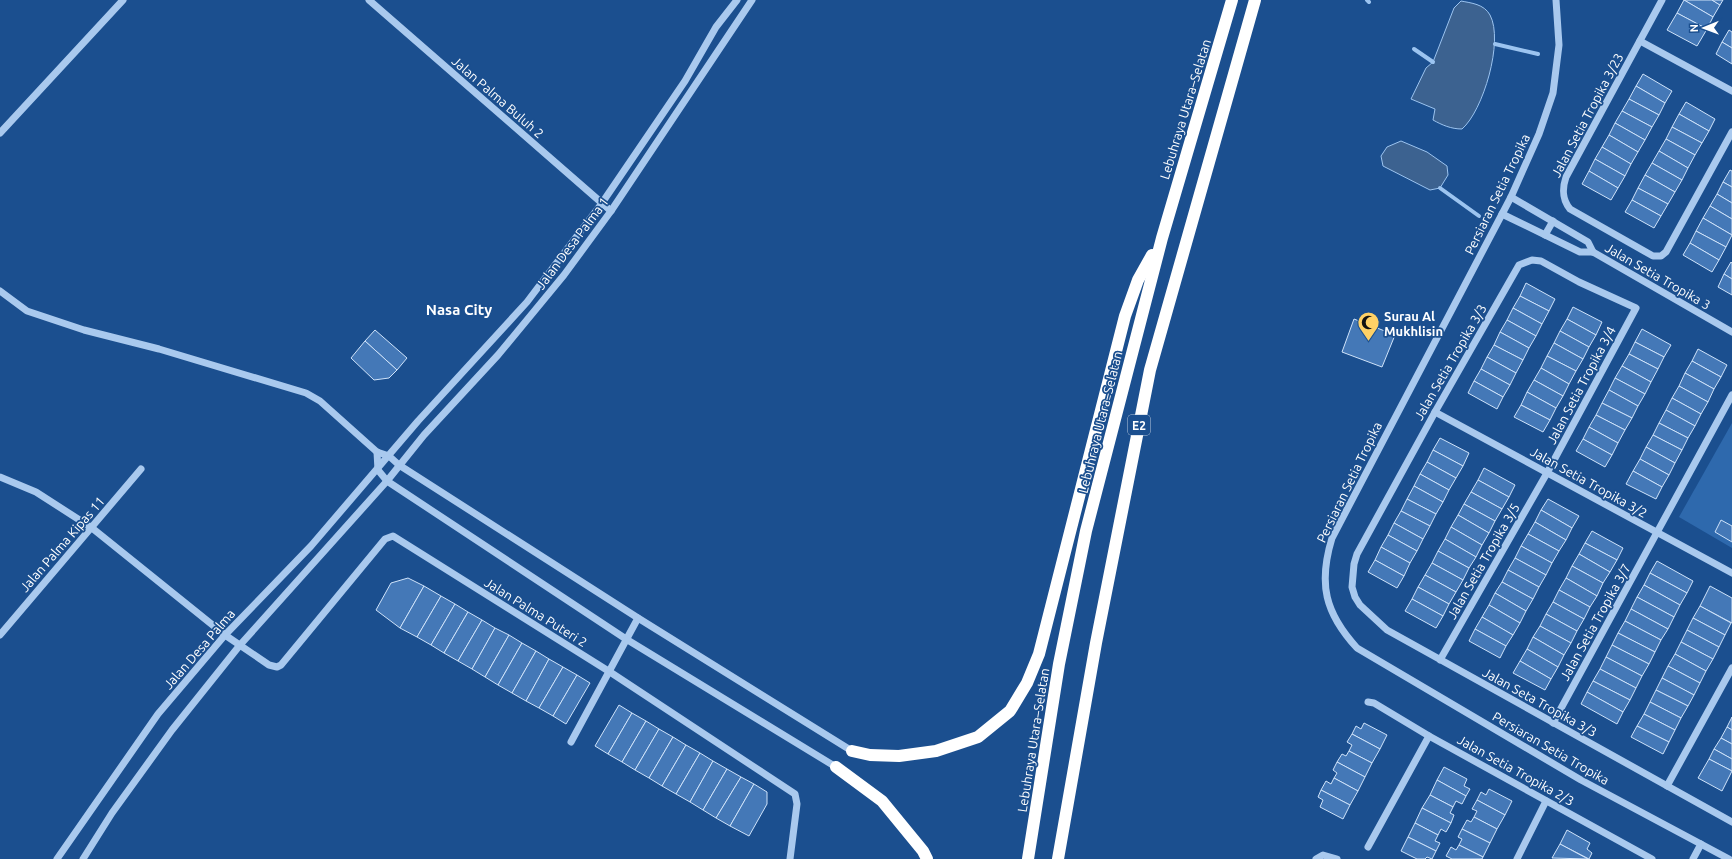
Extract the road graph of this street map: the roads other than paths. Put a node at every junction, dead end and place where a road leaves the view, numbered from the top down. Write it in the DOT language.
graph roads {
  1 [pos="122,0"];
  2 [pos="369,0"];
  3 [pos="737,0"];
  4 [pos="752,0"];
  5 [pos="1232,0"];
  6 [pos="1255,0"];
  7 [pos="1556,0"];
  8 [pos="1662,0"];
  9 [pos="1640,41"];
  10 [pos="1732,91"];
  11 [pos="1732,132"];
  12 [pos="0,133"];
  13 [pos="1511,197"];
  14 [pos="602,203"];
  15 [pos="611,211"];
  16 [pos="1502,214"];
  17 [pos="1553,221"];
  18 [pos="1546,235"];
  19 [pos="1162,238"];
  20 [pos="1593,252"];
  21 [pos="0,291"];
  22 [pos="1636,308"];
  23 [pos="1732,332"];
  24 [pos="1732,395"];
  25 [pos="1435,412"];
  26 [pos="377,452"];
  27 [pos="390,456"];
  28 [pos="399,465"];
  29 [pos="141,469"];
  30 [pos="378,470"];
  31 [pos="1547,473"];
  32 [pos="0,477"];
  33 [pos="387,481"];
  34 [pos="92,528"];
  35 [pos="1658,534"];
  36 [pos="1732,573"];
  37 [pos="1352,587"];
  38 [pos="638,618"];
  39 [pos="0,635"];
  40 [pos="224,635"];
  41 [pos="626,639"];
  42 [pos="240,645"];
  43 [pos="1440,660"];
  44 [pos="1732,668"];
  45 [pos="610,672"];
  46 [pos="1368,702"];
  47 [pos="1553,723"];
  48 [pos="1429,736"];
  49 [pos="571,742"];
  50 [pos="852,751"];
  51 [pos="836,767"];
  52 [pos="1667,786"];
  53 [pos="1546,801"];
  54 [pos="1732,822"];
  55 [pos="1701,844"];
  56 [pos="1368,847"];
  57 [pos="1717,856"];
  58 [pos="1336,858"];
  59 [pos="57,859"];
  60 [pos="83,859"];
  61 [pos="790,859"];
  62 [pos="927,859"];
  63 [pos="1028,859"];
  64 [pos="1058,859"];
  65 [pos="1316,859"];
  66 [pos="1517,859"];
  67 [pos="1652,859"];
  68 [pos="1693,859"];
  69 [pos="1729,859"];
  1 -- 12 [label="street"];
  2 -- 14 [label="street, Jalan Palma Buluh 2"];
  3 -- 14 [label="street, Jalan Desa Palma 1"];
  4 -- 15 [label="street, Jalan Desa Palma 1"];
  5 -- 19 [label="highway, Lebuhraya Utara–Selatan / E2"];
  6 -- 64 [label="highway, E2"];
  7 -- 13 [label="street, Persiaran Setia Tropika"];
  8 -- 9 [label="street, Jalan Setia Tropika 3/23"];
  9 -- 10 [label="street"];
  9 -- 11 [label="street, Jalan Setia Tropika 3/23"];
  13 -- 16 [label="street, Persiaran Setia Tropika"];
  13 -- 17 [label="street, Jalan Setia Tropika 3"];
  14 -- 15 [label="street, Jalan Palma Buluh 2"];
  14 -- 27 [label="street, Jalan Desa Palma 1"];
  15 -- 28 [label="street, Jalan Desa Palma 1"];
  16 -- 18 [label="street, Jalan Setia Tropika 3"];
  16 -- 55 [label="street, Persiaran Setia Tropika"];
  17 -- 18 [label="street"];
  17 -- 20 [label="street, Jalan Setia Tropika 3"];
  18 -- 20 [label="street, Jalan Setia Tropika 3"];
  19 -- 50 [label="highway"];
  19 -- 63 [label="highway, Lebuhraya Utara–Selatan / E2"];
  20 -- 23 [label="street, Jalan Setia Tropika 3"];
  21 -- 26 [label="street"];
  22 -- 25 [label="street, Jalan Setia Tropika 3/3"];
  22 -- 31 [label="street, Jalan Setia Tropika 3/4"];
  24 -- 35 [label="street, Jalan Setia Tropika 3/7"];
  25 -- 31 [label="street, Jalan Setia Tropika 3/2"];
  25 -- 37 [label="street, Jalan Setia Tropika 3/3"];
  26 -- 27 [label="street"];
  26 -- 30 [label="street"];
  27 -- 28 [label="street"];
  27 -- 30 [label="street, Jalan Desa Palma 1"];
  28 -- 33 [label="street, Jalan Desa Palma 1"];
  28 -- 38 [label="street"];
  29 -- 34 [label="street, Jalan Palma Kipas 11"];
  30 -- 33 [label="street"];
  30 -- 40 [label="street, Jalan Desa Palma"];
  31 -- 35 [label="street, Jalan Setia Tropika 3/2"];
  31 -- 43 [label="street, Jalan Setia Tropika 3/5"];
  32 -- 34 [label="street"];
  33 -- 41 [label="street"];
  33 -- 42 [label="street"];
  34 -- 39 [label="street, Jalan Palma Kipas 11"];
  34 -- 40 [label="street"];
  35 -- 36 [label="street, Jalan Setia Tropika 3/2"];
  35 -- 47 [label="street, Jalan Setia Tropika 3/7"];
  37 -- 43 [label="street, Jalan Seta Tropika 3/3"];
  38 -- 41 [label="street"];
  38 -- 50 [label="street"];
  40 -- 42 [label="street"];
  40 -- 59 [label="street, Jalan Desa Palma"];
  41 -- 45 [label="street"];
  41 -- 51 [label="street"];
  42 -- 45 [label="street, Jalan Palma Puteri 2"];
  42 -- 60 [label="street"];
  43 -- 47 [label="street, Jalan Seta Tropika 3/3"];
  44 -- 52 [label="street"];
  45 -- 49 [label="street"];
  45 -- 61 [label="street, Jalan Palma Puteri 2"];
  46 -- 48 [label="street, Jalan Setia Tropika 2/3"];
  47 -- 52 [label="street, Jalan Seta Tropika 3/3"];
  48 -- 53 [label="street, Jalan Setia Tropika 2/3"];
  48 -- 56 [label="street"];
  51 -- 62 [label="highway"];
  52 -- 54 [label="street, Jalan Seta Tropika 3/3"];
  53 -- 66 [label="street"];
  53 -- 67 [label="street, Jalan Setia Tropika 2/3"];
  55 -- 57 [label="street, Persiaran Setia Tropika"];
  55 -- 68 [label="street"];
  57 -- 69 [label="street, Persiaran Setia Tropika"];
  58 -- 65 [label="street"];
}
